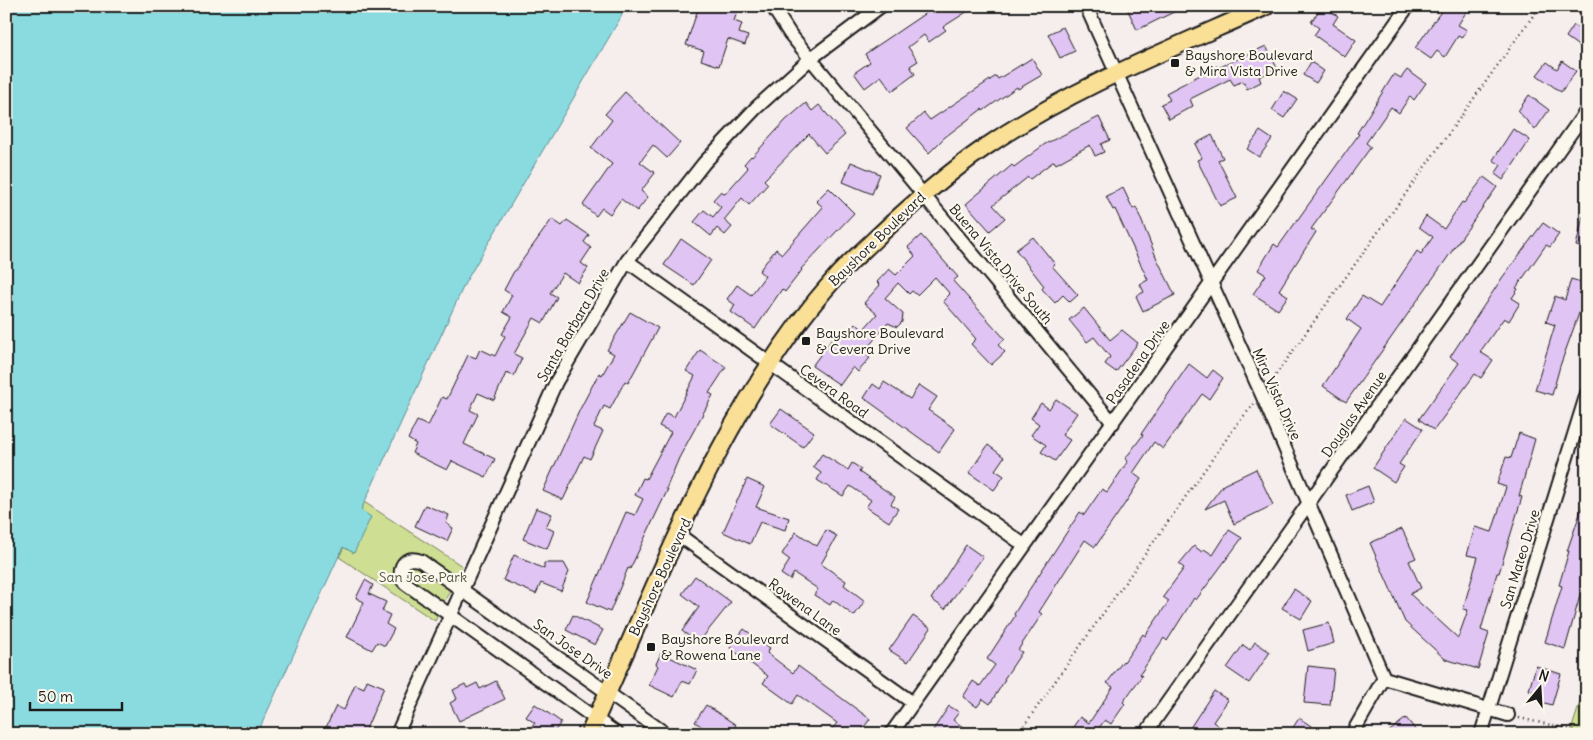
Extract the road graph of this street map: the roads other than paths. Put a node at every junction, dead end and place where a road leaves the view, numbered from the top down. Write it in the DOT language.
graph roads {
  1 [pos="772,6"];
  2 [pos="881,6"];
  3 [pos="1086,6"];
  4 [pos="1267,6"];
  5 [pos="1408,6"];
  6 [pos="810,59"];
  7 [pos="1117,74"];
  8 [pos="1587,110"];
  9 [pos="924,194"];
  10 [pos="627,261"];
  11 [pos="1211,284"];
  12 [pos="770,364"];
  13 [pos="1587,393"];
  14 [pos="1114,423"];
  15 [pos="1309,503"];
  16 [pos="679,535"];
  17 [pos="1024,545"];
  18 [pos="462,590"];
  19 [pos="450,616"];
  20 [pos="1384,678"];
  21 [pos="608,692"];
  22 [pos="913,704"];
  23 [pos="1489,710"];
  24 [pos="1508,715"];
  25 [pos="596,719"];
  26 [pos="1353,732"];
  27 [pos="397,734"];
  28 [pos="589,734"];
  29 [pos="617,734"];
  30 [pos="666,734"];
  31 [pos="891,734"];
  32 [pos="1145,734"];
  33 [pos="1481,734"];
  1 -- 6 [label="street, Buena Vista Drive South"];
  2 -- 6 [label="street, Santa Barbara Drive"];
  3 -- 7 [label="street, Mira Vista Drive"];
  4 -- 7 [label="main road, Bayshore Boulevard"];
  5 -- 11 [label="street, Pasadena Drive"];
  6 -- 9 [label="street, Buena Vista Drive South"];
  6 -- 10 [label="street, Santa Barbara Drive"];
  7 -- 9 [label="main road, Bayshore Boulevard"];
  7 -- 11 [label="street, Mira Vista Drive"];
  8 -- 15 [label="street, Douglas Avenue"];
  9 -- 12 [label="main road, Bayshore Boulevard"];
  9 -- 14 [label="street, Buena Vista Drive South"];
  10 -- 12 [label="street, Cevera Road"];
  10 -- 18 [label="street, Santa Barbara Drive"];
  11 -- 14 [label="street, Pasadena Drive"];
  11 -- 15 [label="street, Mira Vista Drive"];
  12 -- 16 [label="main road, Bayshore Boulevard"];
  12 -- 17 [label="street, Cevera Road"];
  13 -- 23 [label="street, San Mateo Drive"];
  14 -- 17 [label="street, Pasadena Drive"];
  15 -- 20 [label="street, Mira Vista Drive"];
  15 -- 32 [label="street, Douglas Avenue"];
  16 -- 21 [label="main road, Bayshore Boulevard"];
  16 -- 22 [label="street, Rowena Lane"];
  17 -- 22 [label="street, Pasadena Drive"];
  18 -- 19 [label="street, Santa Barbara Drive"];
  18 -- 19 [label="street, San Jose Drive"];
  18 -- 21 [label="street, San Jose Drive"];
  19 -- 25 [label="street"];
  19 -- 27 [label="street, Santa Barbara Drive"];
  20 -- 23 [label="street"];
  20 -- 26 [label="street"];
  21 -- 25 [label="main road, Bayshore Boulevard"];
  21 -- 30 [label="street, San Jose Drive"];
  22 -- 31 [label="street, Pasadena Drive"];
  23 -- 24 [label="street"];
  23 -- 33 [label="street, San Mateo Drive"];
  25 -- 28 [label="main road, Bayshore Boulevard"];
  25 -- 29 [label="street"];
}
